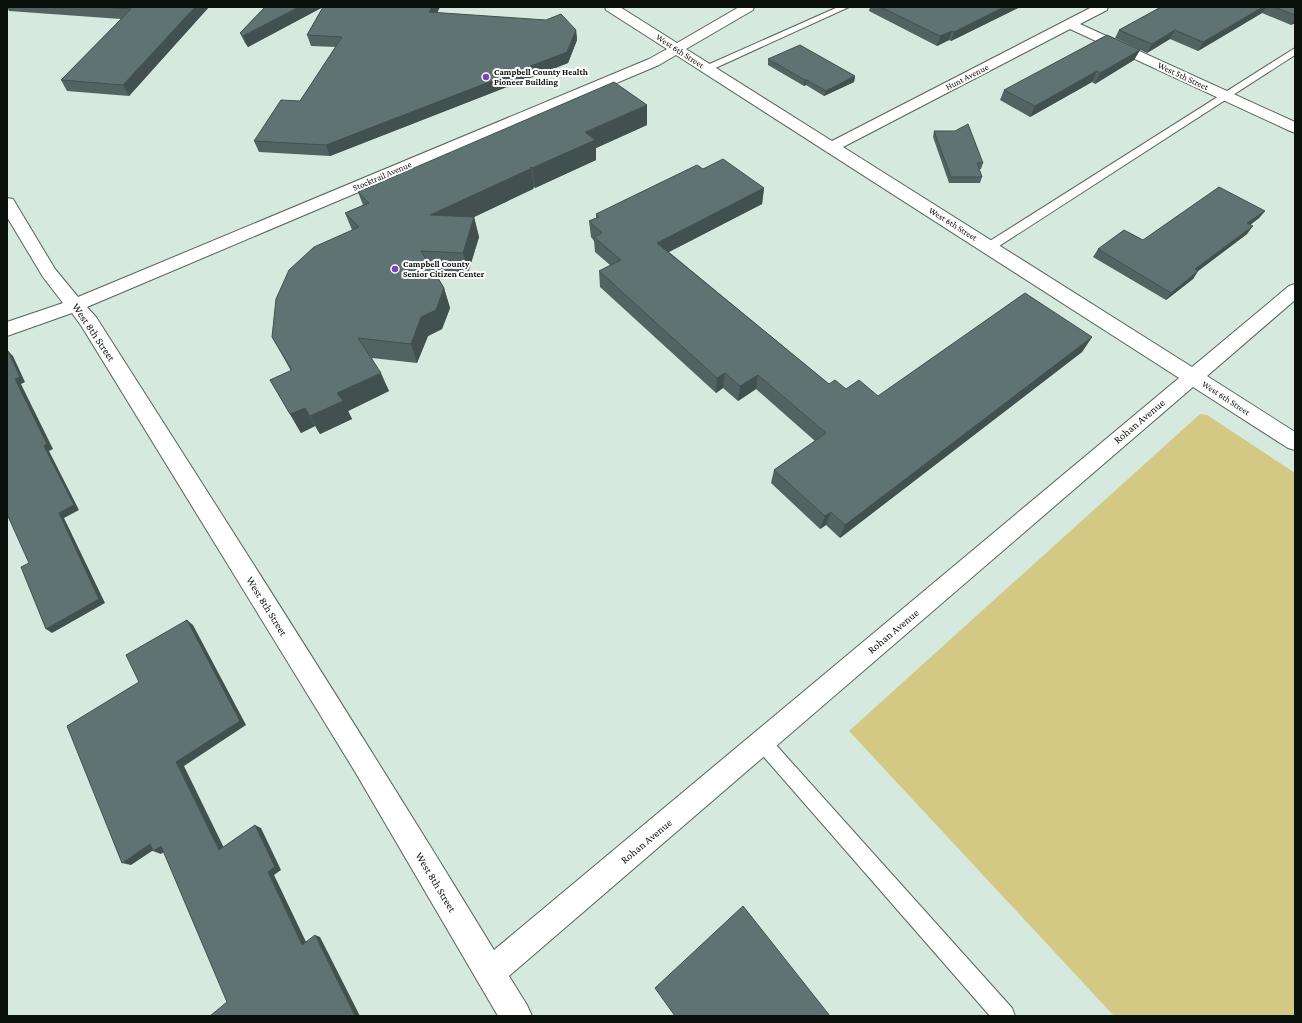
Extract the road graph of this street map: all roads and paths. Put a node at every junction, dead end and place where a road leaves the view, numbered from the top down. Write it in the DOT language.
graph roads {
  1 [pos="611,7"];
  2 [pos="748,7"];
  3 [pos="845,7"];
  4 [pos="1102,7"];
  5 [pos="1070,24"];
  6 [pos="677,49"];
  7 [pos="1295,51"];
  8 [pos="708,68"];
  9 [pos="1224,95"];
  10 [pos="1295,128"];
  11 [pos="832,147"];
  12 [pos="7,203"];
  13 [pos="989,247"];
  14 [pos="1295,290"];
  15 [pos="76,305"];
  16 [pos="7,329"];
  17 [pos="1192,376"];
  18 [pos="1295,442"];
  19 [pos="762,742"];
  20 [pos="490,973"];
  21 [pos="516,1016"];
  22 [pos="1004,1016"];
  1 -- 6 [label="street, West 6th Street"];
  2 -- 6 [label="street, Stocktrail Avenue"];
  3 -- 8 [label="lane"];
  4 -- 5 [label="street, Hunt Avenue"];
  5 -- 9 [label="street, West 5th Street"];
  5 -- 11 [label="street, Hunt Avenue"];
  6 -- 8 [label="street, West 6th Street"];
  6 -- 15 [label="street, Stocktrail Avenue"];
  7 -- 9 [label="lane"];
  8 -- 11 [label="street, West 6th Street"];
  9 -- 10 [label="street, West 5th Street"];
  9 -- 13 [label="lane"];
  11 -- 13 [label="street, West 6th Street"];
  12 -- 15 [label="street, West 8th Street"];
  13 -- 17 [label="street, West 6th Street"];
  14 -- 17 [label="street, Rohan Avenue"];
  15 -- 16 [label="street, Stocktrail Avenue"];
  15 -- 20 [label="street, West 8th Street"];
  17 -- 18 [label="street, West 6th Street"];
  17 -- 19 [label="street, Rohan Avenue"];
  19 -- 20 [label="street, Rohan Avenue"];
  19 -- 22 [label="lane"];
  20 -- 21 [label="street, West 8th Street"];
}
